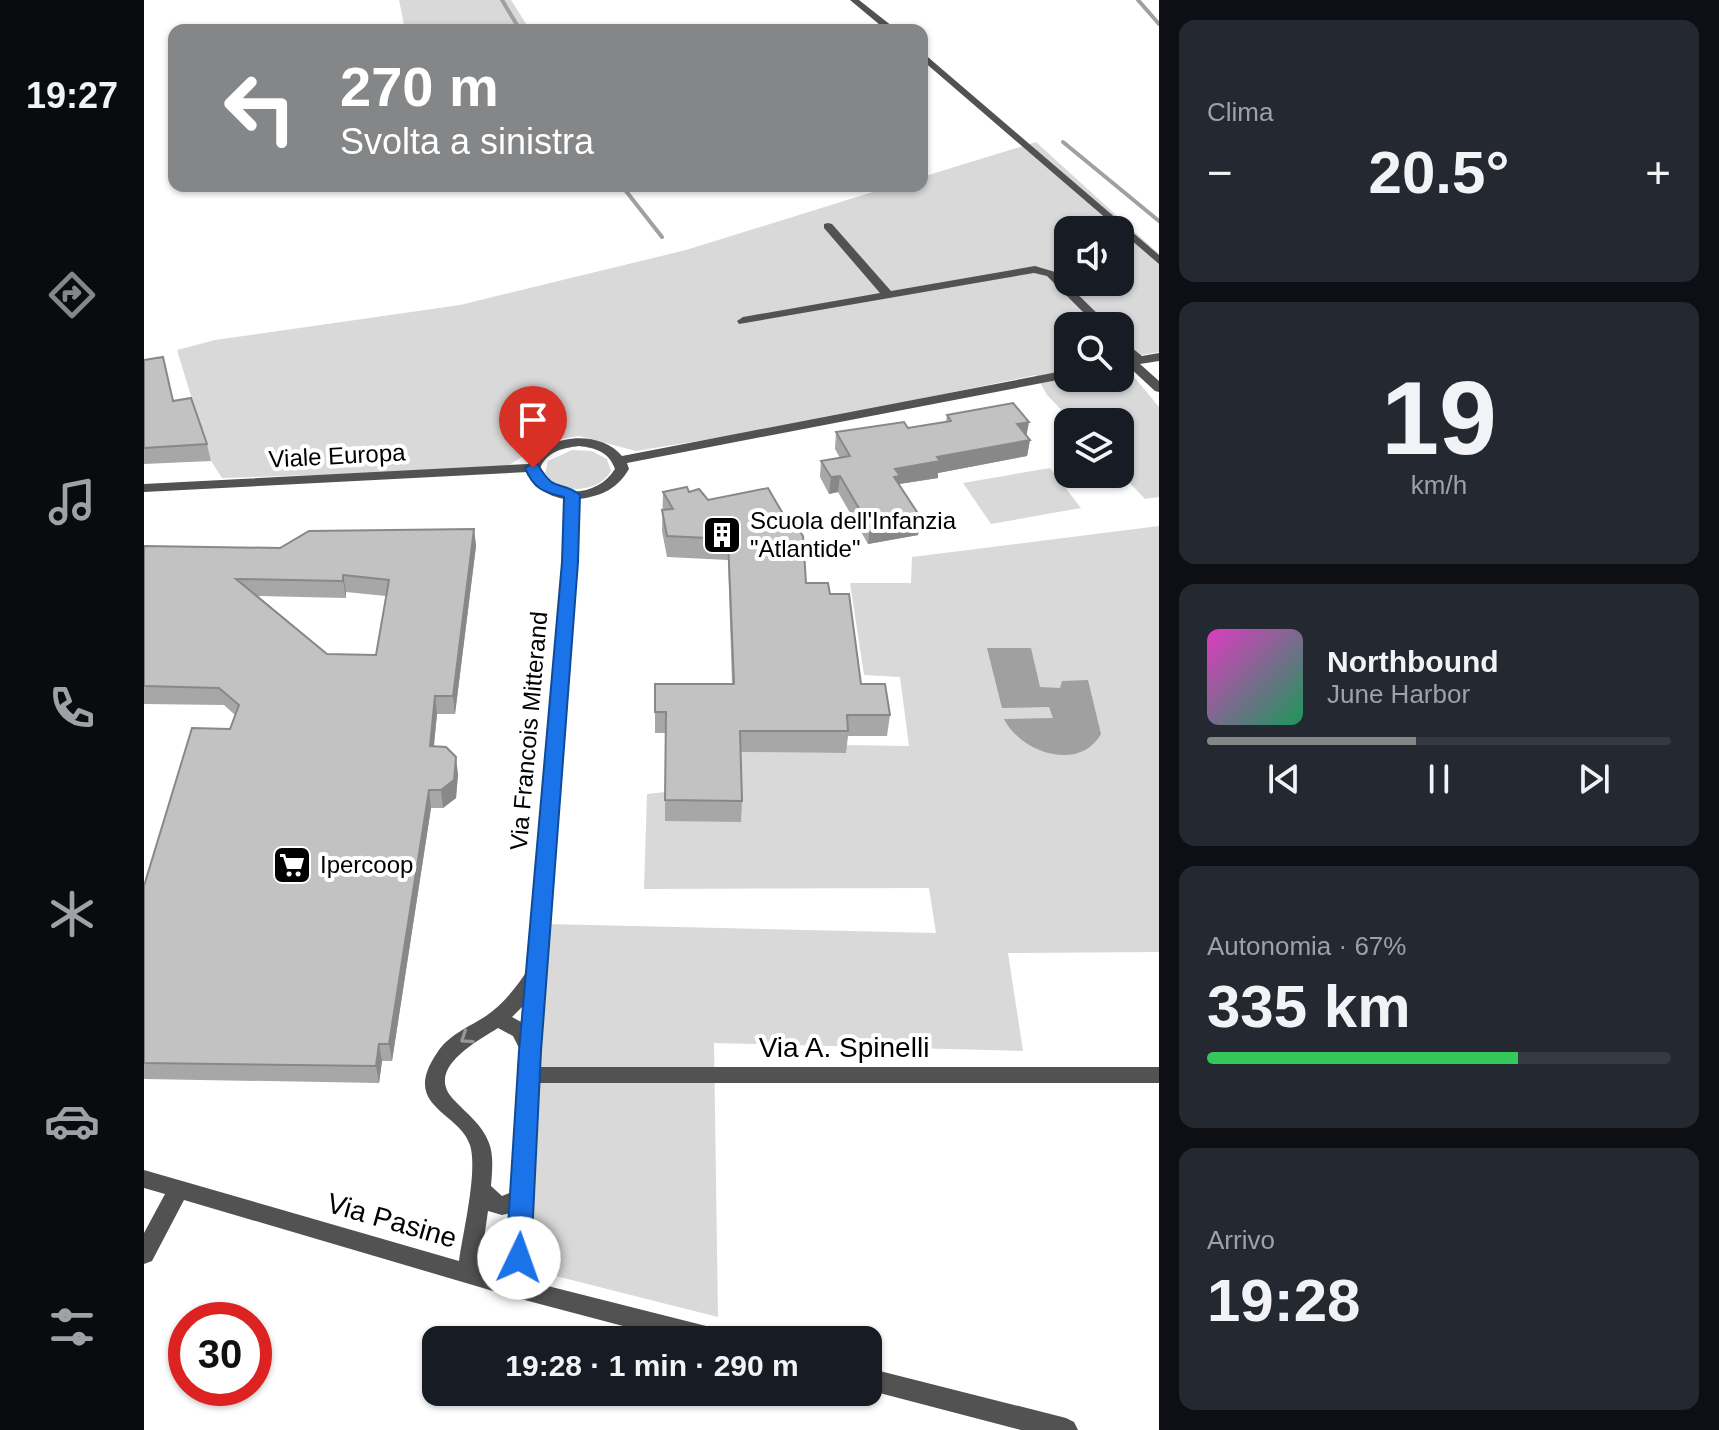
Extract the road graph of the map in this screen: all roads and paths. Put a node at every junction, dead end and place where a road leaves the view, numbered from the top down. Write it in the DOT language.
graph roads {
  1 [pos="854,0"];
  2 [pos="884,24"];
  3 [pos="928,60"];
  4 [pos="828,226"];
  5 [pos="1159,261"];
  6 [pos="888,295"];
  7 [pos="1089,312"];
  8 [pos="743,321"];
  9 [pos="1159,357"];
  10 [pos="1134,361"];
  11 [pos="1134,366"];
  12 [pos="1054,377"];
  13 [pos="1159,388"];
  14 [pos="620,460"];
  15 [pos="533,468"];
  16 [pos="144,488"];
  17 [pos="572,495"];
  18 [pos="536,972"];
  19 [pos="497,1018"];
  20 [pos="530,1051"];
  21 [pos="529,1075"];
  22 [pos="1159,1075"];
  23 [pos="144,1179"];
  24 [pos="479,1185"];
  25 [pos="178,1190"];
  26 [pos="522,1197"];
  27 [pos="144,1254"];
  28 [pos="468,1273"];
  29 [pos="517,1288"];
  30 [pos="664,1326"];
  31 [pos="882,1383"];
  32 [pos="1066,1430"];
  1 -- 2 [label="street"];
  3 -- 5 [label="street"];
  4 -- 6 [label="street"];
  6 -- 7 [label="street"];
  6 -- 8 [label="street"];
  9 -- 10 [label="street"];
  11 -- 13 [label="street"];
  12 -- 14 [label="street"];
  14 -- 15 [label="street"];
  14 -- 17 [label="street"];
  15 -- 16 [label="street, Viale Europa"];
  15 -- 17 [label="street"];
  17 -- 18 [label="street, Via Francois Mitterand"];
  18 -- 19 [label="street"];
  18 -- 20 [label="street, Via Francois Mitterand"];
  19 -- 20 [label="street"];
  19 -- 24 [label="street, one-way"];
  20 -- 21 [label="street, Via Francois Mitterand"];
  21 -- 22 [label="street, Via A. Spinelli"];
  21 -- 26 [label="street, Via Francois Mitterand"];
  23 -- 25 [label="street, Via Pasine"];
  24 -- 26 [label="street"];
  24 -- 28 [label="street"];
  25 -- 27 [label="street"];
  25 -- 28 [label="street, Via Pasine"];
  26 -- 29 [label="street, Via Francois Mitterand"];
  28 -- 29 [label="street, Via Pasine"];
  29 -- 30 [label="street, Via Pasine"];
  31 -- 32 [label="street"];
}
